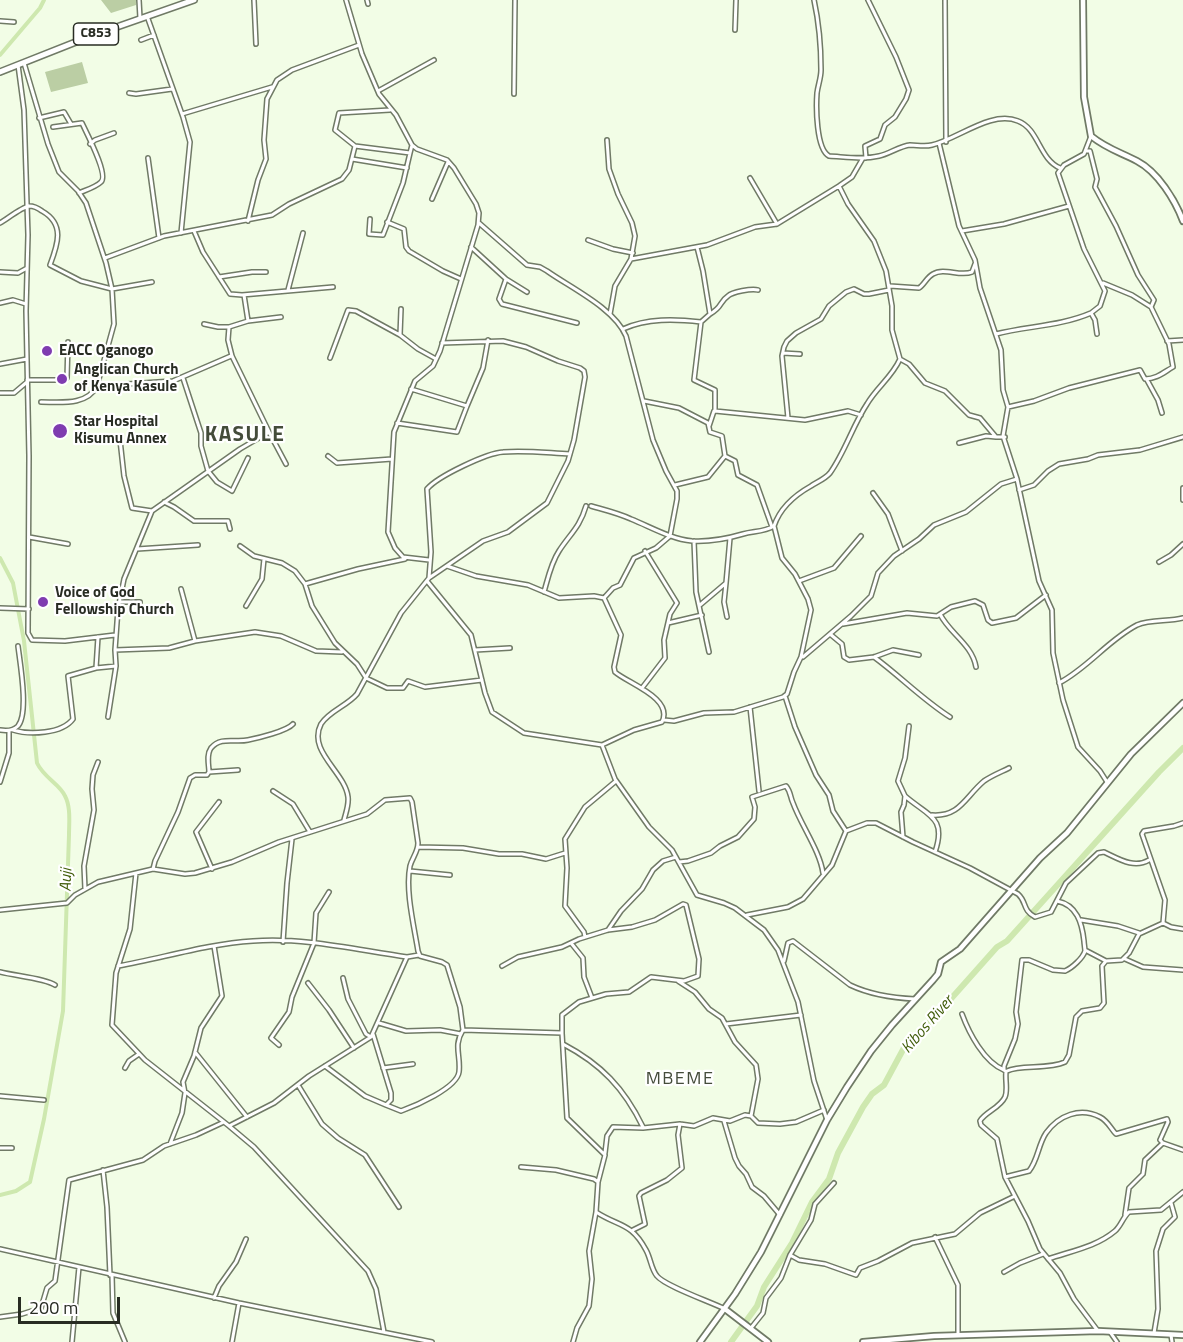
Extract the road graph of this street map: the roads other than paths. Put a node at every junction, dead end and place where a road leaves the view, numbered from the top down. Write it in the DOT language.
graph roads {
  1 [pos="139,0"];
  2 [pos="194,0"];
  3 [pos="254,0"];
  4 [pos="346,0"];
  5 [pos="515,0"];
  6 [pos="736,0"];
  7 [pos="814,0"];
  8 [pos="868,0"];
  9 [pos="945,0"];
  10 [pos="1083,0"];
  11 [pos="147,16"];
  12 [pos="140,18"];
  13 [pos="0,21"];
  14 [pos="14,22"];
  15 [pos="735,30"];
  16 [pos="154,35"];
  17 [pos="141,40"];
  18 [pos="256,44"];
  19 [pos="359,45"];
  20 [pos="434,60"];
  21 [pos="21,64"];
  22 [pos="0,72"];
  23 [pos="272,87"];
  24 [pos="172,89"];
  25 [pos="378,91"];
  26 [pos="129,93"];
  27 [pos="514,94"];
  28 [pos="392,110"];
  29 [pos="182,114"];
  30 [pos="39,118"];
  31 [pos="71,124"];
  32 [pos="53,128"];
  33 [pos="114,133"];
  34 [pos="1091,136"];
  35 [pos="607,140"];
  36 [pos="946,142"];
  37 [pos="939,143"];
  38 [pos="90,144"];
  39 [pos="412,145"];
  40 [pos="356,146"];
  41 [pos="1086,151"];
  42 [pos="410,153"];
  43 [pos="148,158"];
  44 [pos="864,158"];
  45 [pos="352,159"];
  46 [pos="448,162"];
  47 [pos="407,168"];
  48 [pos="1060,168"];
  49 [pos="750,178"];
  50 [pos="839,186"];
  51 [pos="79,193"];
  52 [pos="432,199"];
  53 [pos="27,206"];
  54 [pos="1069,206"];
  55 [pos="1182,218"];
  56 [pos="369,219"];
  57 [pos="248,221"];
  58 [pos="387,222"];
  59 [pos="0,223"];
  60 [pos="478,223"];
  61 [pos="777,224"];
  62 [pos="194,231"];
  63 [pos="962,231"];
  64 [pos="181,233"];
  65 [pos="303,233"];
  66 [pos="159,238"];
  67 [pos="588,240"];
  68 [pos="471,247"];
  69 [pos="697,248"];
  70 [pos="633,253"];
  71 [pos="105,258"];
  72 [pos="631,260"];
  73 [pos="975,262"];
  74 [pos="27,268"];
  75 [pos="0,272"];
  76 [pos="266,272"];
  77 [pos="219,277"];
  78 [pos="461,279"];
  79 [pos="506,279"];
  80 [pos="152,282"];
  81 [pos="1103,283"];
  82 [pos="333,287"];
  83 [pos="890,288"];
  84 [pos="112,290"];
  85 [pos="288,290"];
  86 [pos="758,290"];
  87 [pos="527,292"];
  88 [pos="244,295"];
  89 [pos="0,303"];
  90 [pos="26,304"];
  91 [pos="1151,307"];
  92 [pos="401,309"];
  93 [pos="1091,312"];
  94 [pos="610,314"];
  95 [pos="710,314"];
  96 [pos="281,317"];
  97 [pos="248,321"];
  98 [pos="701,322"];
  99 [pos="577,323"];
  100 [pos="204,324"];
  101 [pos="229,327"];
  102 [pos="623,329"];
  103 [pos="400,334"];
  104 [pos="996,334"];
  105 [pos="1097,334"];
  106 [pos="488,340"];
  107 [pos="1183,340"];
  108 [pos="1167,341"];
  109 [pos="68,342"];
  110 [pos="442,343"];
  111 [pos="783,353"];
  112 [pos="800,354"];
  113 [pos="232,356"];
  114 [pos="330,358"];
  115 [pos="27,359"];
  116 [pos="436,359"];
  117 [pos="900,360"];
  118 [pos="0,364"];
  119 [pos="183,378"];
  120 [pos="1146,380"];
  121 [pos="27,381"];
  122 [pos="97,386"];
  123 [pos="411,389"];
  124 [pos="0,393"];
  125 [pos="643,401"];
  126 [pos="41,402"];
  127 [pos="467,406"];
  128 [pos="1008,406"];
  129 [pos="715,409"];
  130 [pos="1162,413"];
  131 [pos="861,415"];
  132 [pos="788,418"];
  133 [pos="397,423"];
  134 [pos="710,426"];
  135 [pos="269,432"];
  136 [pos="996,436"];
  137 [pos="1005,438"];
  138 [pos="1183,439"];
  139 [pos="120,440"];
  140 [pos="959,443"];
  141 [pos="570,454"];
  142 [pos="328,456"];
  143 [pos="725,456"];
  144 [pos="248,458"];
  145 [pos="392,459"];
  146 [pos="286,464"];
  147 [pos="208,471"];
  148 [pos="1017,480"];
  149 [pos="675,485"];
  150 [pos="1183,488"];
  151 [pos="1019,490"];
  152 [pos="873,493"];
  153 [pos="1183,500"];
  154 [pos="164,502"];
  155 [pos="152,512"];
  156 [pos="773,526"];
  157 [pos="230,529"];
  158 [pos="670,536"];
  159 [pos="861,536"];
  160 [pos="29,537"];
  161 [pos="730,538"];
  162 [pos="694,541"];
  163 [pos="68,544"];
  164 [pos="1183,544"];
  165 [pos="198,545"];
  166 [pos="240,546"];
  167 [pos="137,549"];
  168 [pos="645,551"];
  169 [pos="902,551"];
  170 [pos="264,559"];
  171 [pos="406,559"];
  172 [pos="429,560"];
  173 [pos="1159,562"];
  174 [pos="447,566"];
  175 [pos="428,579"];
  176 [pos="799,581"];
  177 [pos="726,582"];
  178 [pos="305,584"];
  179 [pos="181,589"];
  180 [pos="544,592"];
  181 [pos="1046,595"];
  182 [pos="604,598"];
  183 [pos="120,602"];
  184 [pos="140,602"];
  185 [pos="700,604"];
  186 [pos="246,606"];
  187 [pos="0,608"];
  188 [pos="29,609"];
  189 [pos="940,614"];
  190 [pos="702,615"];
  191 [pos="727,617"];
  192 [pos="1183,618"];
  193 [pos="668,623"];
  194 [pos="842,624"];
  195 [pos="830,634"];
  196 [pos="115,635"];
  197 [pos="98,637"];
  198 [pos="195,641"];
  199 [pos="18,646"];
  200 [pos="510,648"];
  201 [pos="115,650"];
  202 [pos="475,650"];
  203 [pos="343,652"];
  204 [pos="709,652"];
  205 [pos="919,655"];
  206 [pos="801,657"];
  207 [pos="874,657"];
  208 [pos="116,666"];
  209 [pos="976,667"];
  210 [pos="96,668"];
  211 [pos="366,678"];
  212 [pos="482,680"];
  213 [pos="1059,683"];
  214 [pos="642,688"];
  215 [pos="785,696"];
  216 [pos="1183,703"];
  217 [pos="750,707"];
  218 [pos="108,717"];
  219 [pos="950,717"];
  220 [pos="664,720"];
  221 [pos="293,724"];
  222 [pos="909,726"];
  223 [pos="0,730"];
  224 [pos="11,730"];
  225 [pos="602,745"];
  226 [pos="98,762"];
  227 [pos="1009,768"];
  228 [pos="238,770"];
  229 [pos="209,772"];
  230 [pos="616,781"];
  231 [pos="0,782"];
  232 [pos="1107,782"];
  233 [pos="273,791"];
  234 [pos="759,791"];
  235 [pos="905,796"];
  236 [pos="219,802"];
  237 [pos="932,815"];
  238 [pos="344,820"];
  239 [pos="1183,823"];
  240 [pos="846,831"];
  241 [pos="310,832"];
  242 [pos="903,837"];
  243 [pos="292,838"];
  244 [pos="418,847"];
  245 [pos="934,852"];
  246 [pos="565,853"];
  247 [pos="676,857"];
  248 [pos="1149,860"];
  249 [pos="679,862"];
  250 [pos="153,869"];
  251 [pos="212,869"];
  252 [pos="410,871"];
  253 [pos="136,873"];
  254 [pos="450,875"];
  255 [pos="823,875"];
  256 [pos="85,889"];
  257 [pos="1012,891"];
  258 [pos="330,892"];
  259 [pos="1057,901"];
  260 [pos="0,910"];
  261 [pos="746,916"];
  262 [pos="1080,920"];
  263 [pos="1163,923"];
  264 [pos="1183,929"];
  265 [pos="608,930"];
  266 [pos="1139,934"];
  267 [pos="585,938"];
  268 [pos="283,942"];
  269 [pos="314,943"];
  270 [pos="571,943"];
  271 [pos="214,946"];
  272 [pos="1085,950"];
  273 [pos="419,955"];
  274 [pos="408,957"];
  275 [pos="1125,959"];
  276 [pos="1106,961"];
  277 [pos="784,963"];
  278 [pos="118,966"];
  279 [pos="502,966"];
  280 [pos="1183,970"];
  281 [pos="0,972"];
  282 [pos="343,978"];
  283 [pos="677,980"];
  284 [pos="308,983"];
  285 [pos="55,985"];
  286 [pos="592,998"];
  287 [pos="916,999"];
  288 [pos="962,1014"];
  289 [pos="801,1015"];
  290 [pos="379,1023"];
  291 [pos="726,1024"];
  292 [pos="462,1032"];
  293 [pos="562,1033"];
  294 [pos="372,1035"];
  295 [pos="562,1044"];
  296 [pos="279,1045"];
  297 [pos="354,1048"];
  298 [pos="195,1052"];
  299 [pos="139,1054"];
  300 [pos="413,1064"];
  301 [pos="325,1066"];
  302 [pos="125,1068"];
  303 [pos="383,1068"];
  304 [pos="1005,1071"];
  305 [pos="298,1085"];
  306 [pos="185,1093"];
  307 [pos="0,1096"];
  308 [pos="44,1100"];
  309 [pos="386,1105"];
  310 [pos="824,1110"];
  311 [pos="751,1116"];
  312 [pos="247,1117"];
  313 [pos="826,1120"];
  314 [pos="724,1121"];
  315 [pos="224,1122"];
  316 [pos="680,1124"];
  317 [pos="229,1126"];
  318 [pos="643,1128"];
  319 [pos="1163,1143"];
  320 [pos="170,1144"];
  321 [pos="0,1148"];
  322 [pos="12,1148"];
  323 [pos="1183,1150"];
  324 [pos="605,1155"];
  325 [pos="521,1167"];
  326 [pos="103,1170"];
  327 [pos="1005,1177"];
  328 [pos="598,1182"];
  329 [pos="834,1183"];
  330 [pos="1183,1192"];
  331 [pos="1015,1197"];
  332 [pos="1171,1203"];
  333 [pos="399,1207"];
  334 [pos="596,1212"];
  335 [pos="781,1215"];
  336 [pos="1125,1215"];
  337 [pos="632,1231"];
  338 [pos="935,1237"];
  339 [pos="246,1239"];
  340 [pos="0,1250"];
  341 [pos="1043,1254"];
  342 [pos="790,1255"];
  343 [pos="1048,1259"];
  344 [pos="58,1263"];
  345 [pos="79,1267"];
  346 [pos="1004,1272"];
  347 [pos="111,1275"];
  348 [pos="214,1298"];
  349 [pos="239,1303"];
  350 [pos="725,1309"];
  351 [pos="0,1317"];
  352 [pos="749,1326"];
  353 [pos="1098,1331"];
  354 [pos="384,1332"];
  355 [pos="1110,1332"];
  356 [pos="1154,1334"];
  357 [pos="958,1335"];
  358 [pos="1171,1335"];
  359 [pos="1183,1335"];
  360 [pos="414,1340"];
  361 [pos="766,1341"];
  362 [pos="72,1342"];
  363 [pos="124,1342"];
  364 [pos="232,1342"];
  365 [pos="432,1342"];
  366 [pos="573,1342"];
  367 [pos="700,1342"];
  368 [pos="863,1342"];
  369 [pos="1117,1342"];
  370 [pos="1172,1342"];
  1 -- 12 [label="street"];
  2 -- 11 [label="main road, C853"];
  3 -- 18 [label="street"];
  4 -- 19 [label="street"];
  5 -- 27 [label="street"];
  6 -- 15 [label="street"];
  7 -- 44 [label="street"];
  8 -- 44 [label="street"];
  9 -- 36 [label="street"];
  10 -- 34 [label="main road"];
  11 -- 12 [label="main road, C853"];
  11 -- 16 [label="street"];
  12 -- 21 [label="main road, C853"];
  13 -- 14 [label="street"];
  16 -- 17 [label="street"];
  16 -- 24 [label="street"];
  19 -- 23 [label="street"];
  19 -- 25 [label="street"];
  20 -- 25 [label="street"];
  21 -- 22 [label="main road, C853"];
  21 -- 30 [label="street"];
  21 -- 53 [label="street"];
  23 -- 29 [label="street"];
  23 -- 57 [label="street"];
  24 -- 26 [label="street"];
  24 -- 29 [label="street"];
  25 -- 28 [label="street"];
  28 -- 39 [label="street"];
  28 -- 40 [label="street"];
  29 -- 64 [label="street"];
  30 -- 31 [label="street"];
  30 -- 51 [label="street"];
  31 -- 32 [label="street"];
  31 -- 38 [label="street"];
  33 -- 38 [label="street"];
  34 -- 41 [label="street"];
  34 -- 55 [label="main road"];
  35 -- 70 [label="street"];
  36 -- 37 [label="street"];
  36 -- 48 [label="street"];
  37 -- 44 [label="street"];
  37 -- 63 [label="street"];
  38 -- 51 [label="street"];
  39 -- 42 [label="street"];
  39 -- 46 [label="street"];
  40 -- 42 [label="street"];
  40 -- 45 [label="street"];
  41 -- 48 [label="street"];
  41 -- 91 [label="street"];
  42 -- 47 [label="street"];
  43 -- 66 [label="street"];
  44 -- 50 [label="street"];
  45 -- 47 [label="street"];
  45 -- 57 [label="street"];
  46 -- 52 [label="street"];
  46 -- 60 [label="street"];
  47 -- 58 [label="street"];
  48 -- 54 [label="street"];
  49 -- 61 [label="street"];
  50 -- 61 [label="street"];
  50 -- 83 [label="street"];
  51 -- 71 [label="street"];
  53 -- 59 [label="street"];
  53 -- 74 [label="street"];
  53 -- 84 [label="street"];
  54 -- 63 [label="street"];
  54 -- 81 [label="street"];
  56 -- 58 [label="street"];
  57 -- 62 [label="street"];
  58 -- 78 [label="street"];
  60 -- 68 [label="street"];
  60 -- 94 [label="street"];
  61 -- 69 [label="street"];
  62 -- 64 [label="street"];
  62 -- 77 [label="street"];
  63 -- 73 [label="street"];
  64 -- 66 [label="street"];
  65 -- 85 [label="street"];
  66 -- 71 [label="street"];
  67 -- 70 [label="street"];
  68 -- 78 [label="street"];
  68 -- 79 [label="street"];
  69 -- 72 [label="street"];
  69 -- 95 [label="street"];
  70 -- 72 [label="street"];
  71 -- 84 [label="street"];
  72 -- 94 [label="street"];
  73 -- 83 [label="street"];
  73 -- 104 [label="street"];
  74 -- 75 [label="street"];
  74 -- 90 [label="street"];
  76 -- 77 [label="street"];
  77 -- 88 [label="street"];
  78 -- 110 [label="street"];
  79 -- 87 [label="street"];
  79 -- 99 [label="street"];
  80 -- 84 [label="street"];
  81 -- 91 [label="street"];
  81 -- 93 [label="street"];
  82 -- 85 [label="street"];
  83 -- 111 [label="street"];
  83 -- 117 [label="street"];
  84 -- 122 [label="street"];
  85 -- 88 [label="street"];
  86 -- 95 [label="street"];
  88 -- 97 [label="street"];
  89 -- 90 [label="street"];
  90 -- 115 [label="street"];
  91 -- 108 [label="street"];
  92 -- 103 [label="street"];
  93 -- 104 [label="street"];
  93 -- 105 [label="street"];
  94 -- 102 [label="street"];
  95 -- 98 [label="street"];
  96 -- 97 [label="street"];
  97 -- 101 [label="street"];
  98 -- 102 [label="street"];
  98 -- 129 [label="street"];
  100 -- 101 [label="street"];
  101 -- 113 [label="street"];
  102 -- 125 [label="street"];
  103 -- 114 [label="street"];
  103 -- 116 [label="street"];
  104 -- 128 [label="street"];
  106 -- 110 [label="street"];
  106 -- 127 [label="street"];
  106 -- 141 [label="street"];
  107 -- 108 [label="street"];
  108 -- 120 [label="street"];
  109 -- 121 [label="street"];
  110 -- 116 [label="street"];
  111 -- 112 [label="street"];
  111 -- 132 [label="street"];
  113 -- 119 [label="street"];
  113 -- 135 [label="street"];
  115 -- 118 [label="street"];
  115 -- 121 [label="street"];
  116 -- 123 [label="street"];
  117 -- 131 [label="street"];
  117 -- 136 [label="street"];
  119 -- 122 [label="street"];
  119 -- 147 [label="street"];
  120 -- 128 [label="street"];
  120 -- 130 [label="street"];
  121 -- 124 [label="street"];
  121 -- 160 [label="street"];
  122 -- 126 [label="street"];
  123 -- 127 [label="street"];
  123 -- 133 [label="street"];
  125 -- 134 [label="street"];
  125 -- 149 [label="street"];
  127 -- 133 [label="street"];
  128 -- 137 [label="street"];
  129 -- 132 [label="street"];
  129 -- 134 [label="street"];
  131 -- 132 [label="street"];
  131 -- 156 [label="street"];
  133 -- 145 [label="street"];
  134 -- 143 [label="street"];
  135 -- 146 [label="street"];
  135 -- 147 [label="street"];
  136 -- 137 [label="street"];
  136 -- 140 [label="street"];
  137 -- 148 [label="street"];
  138 -- 151 [label="street"];
  139 -- 155 [label="street"];
  141 -- 172 [label="street"];
  141 -- 174 [label="street"];
  142 -- 145 [label="street"];
  143 -- 149 [label="street"];
  143 -- 156 [label="street"];
  144 -- 147 [label="street"];
  145 -- 171 [label="street"];
  147 -- 154 [label="street"];
  148 -- 151 [label="street"];
  148 -- 169 [label="street"];
  149 -- 158 [label="street"];
  150 -- 153 [label="street"];
  151 -- 181 [label="street"];
  152 -- 169 [label="street"];
  154 -- 155 [label="street"];
  154 -- 157 [label="street"];
  155 -- 167 [label="street"];
  156 -- 161 [label="street"];
  156 -- 176 [label="street"];
  158 -- 162 [label="street"];
  158 -- 168 [label="street"];
  158 -- 180 [label="street"];
  159 -- 176 [label="street"];
  160 -- 163 [label="street"];
  160 -- 188 [label="street"];
  161 -- 162 [label="street"];
  161 -- 177 [label="street"];
  162 -- 185 [label="street"];
  164 -- 173 [label="street"];
  165 -- 167 [label="street"];
  166 -- 170 [label="street"];
  167 -- 183 [label="street"];
  168 -- 182 [label="street"];
  168 -- 193 [label="street"];
  169 -- 194 [label="street"];
  170 -- 178 [label="street"];
  170 -- 186 [label="street"];
  171 -- 172 [label="street"];
  171 -- 178 [label="street"];
  172 -- 175 [label="street"];
  174 -- 175 [label="street"];
  174 -- 180 [label="street"];
  175 -- 202 [label="street"];
  175 -- 211 [label="street"];
  176 -- 206 [label="street"];
  177 -- 185 [label="street"];
  177 -- 191 [label="street"];
  178 -- 203 [label="street"];
  179 -- 198 [label="street"];
  180 -- 182 [label="street"];
  181 -- 189 [label="street"];
  181 -- 213 [label="street"];
  182 -- 214 [label="street"];
  183 -- 184 [label="street"];
  183 -- 196 [label="street"];
  185 -- 190 [label="street"];
  187 -- 188 [label="street"];
  188 -- 197 [label="street"];
  189 -- 194 [label="street"];
  189 -- 209 [label="street"];
  190 -- 193 [label="street"];
  190 -- 204 [label="street"];
  192 -- 213 [label="street"];
  193 -- 214 [label="street"];
  194 -- 195 [label="street"];
  195 -- 206 [label="street"];
  195 -- 207 [label="street"];
  196 -- 197 [label="street"];
  196 -- 201 [label="street"];
  197 -- 210 [label="street"];
  198 -- 201 [label="street"];
  198 -- 203 [label="street"];
  199 -- 224 [label="street"];
  200 -- 202 [label="street"];
  201 -- 208 [label="street"];
  202 -- 212 [label="street"];
  203 -- 211 [label="street"];
  205 -- 207 [label="street"];
  206 -- 215 [label="street"];
  207 -- 219 [label="street"];
  208 -- 210 [label="street"];
  208 -- 218 [label="street"];
  210 -- 224 [label="street"];
  211 -- 212 [label="street"];
  211 -- 238 [label="street"];
  212 -- 225 [label="street"];
  213 -- 232 [label="street"];
  214 -- 220 [label="street"];
  215 -- 217 [label="street"];
  215 -- 240 [label="street"];
  216 -- 232 [label="main road"];
  217 -- 220 [label="street"];
  217 -- 234 [label="street"];
  220 -- 225 [label="street"];
  221 -- 229 [label="street"];
  222 -- 235 [label="street"];
  223 -- 224 [label="street"];
  224 -- 231 [label="street"];
  225 -- 230 [label="street"];
  226 -- 256 [label="street"];
  227 -- 237 [label="street"];
  228 -- 229 [label="street"];
  229 -- 250 [label="street"];
  230 -- 246 [label="street"];
  230 -- 247 [label="street"];
  232 -- 257 [label="main road"];
  233 -- 241 [label="street"];
  235 -- 237 [label="street"];
  235 -- 242 [label="street"];
  236 -- 251 [label="street"];
  237 -- 245 [label="street"];
  238 -- 241 [label="street"];
  238 -- 244 [label="street"];
  239 -- 248 [label="street"];
  240 -- 242 [label="street"];
  240 -- 255 [label="street"];
  241 -- 243 [label="street"];
  242 -- 245 [label="street"];
  243 -- 251 [label="street"];
  243 -- 268 [label="street"];
  244 -- 246 [label="street"];
  244 -- 252 [label="street"];
  245 -- 257 [label="street"];
  246 -- 267 [label="street"];
  247 -- 249 [label="street"];
  247 -- 265 [label="street"];
  248 -- 259 [label="street"];
  248 -- 263 [label="street"];
  249 -- 255 [label="street"];
  249 -- 261 [label="street"];
  250 -- 251 [label="street"];
  250 -- 253 [label="street"];
  252 -- 254 [label="street"];
  252 -- 273 [label="street"];
  253 -- 256 [label="street"];
  253 -- 278 [label="street"];
  255 -- 261 [label="street"];
  256 -- 260 [label="street"];
  257 -- 259 [label="street"];
  257 -- 287 [label="main road"];
  258 -- 269 [label="street"];
  259 -- 262 [label="street"];
  261 -- 277 [label="street"];
  262 -- 266 [label="street"];
  262 -- 272 [label="street"];
  263 -- 264 [label="street"];
  263 -- 266 [label="street"];
  265 -- 267 [label="street"];
  265 -- 283 [label="street"];
  266 -- 275 [label="street"];
  267 -- 270 [label="street"];
  268 -- 269 [label="street"];
  268 -- 271 [label="street"];
  269 -- 274 [label="street"];
  269 -- 296 [label="street"];
  270 -- 279 [label="street"];
  270 -- 286 [label="street"];
  271 -- 278 [label="street"];
  271 -- 298 [label="street"];
  272 -- 276 [label="street"];
  272 -- 304 [label="street"];
  273 -- 274 [label="street"];
  273 -- 292 [label="street"];
  274 -- 290 [label="street"];
  275 -- 276 [label="street"];
  275 -- 280 [label="street"];
  276 -- 304 [label="street"];
  277 -- 287 [label="street"];
  277 -- 289 [label="street"];
  278 -- 299 [label="street"];
  281 -- 285 [label="street"];
  282 -- 294 [label="street"];
  283 -- 286 [label="street"];
  283 -- 291 [label="street"];
  284 -- 297 [label="street"];
  286 -- 293 [label="street"];
  287 -- 313 [label="main road"];
  288 -- 304 [label="street"];
  289 -- 291 [label="street"];
  289 -- 310 [label="street"];
  290 -- 292 [label="street"];
  290 -- 294 [label="street"];
  291 -- 311 [label="street"];
  292 -- 293 [label="street"];
  292 -- 309 [label="street"];
  293 -- 295 [label="street"];
  294 -- 297 [label="street"];
  294 -- 303 [label="street"];
  295 -- 318 [label="street"];
  295 -- 324 [label="street"];
  297 -- 301 [label="street"];
  298 -- 306 [label="street"];
  298 -- 312 [label="street"];
  299 -- 302 [label="street"];
  299 -- 306 [label="street"];
  300 -- 303 [label="street"];
  301 -- 305 [label="street"];
  301 -- 309 [label="street"];
  303 -- 309 [label="street"];
  304 -- 327 [label="street"];
  305 -- 312 [label="street"];
  305 -- 333 [label="street"];
  306 -- 315 [label="street"];
  306 -- 320 [label="street"];
  307 -- 308 [label="street"];
  310 -- 311 [label="street"];
  310 -- 313 [label="street"];
  311 -- 314 [label="street"];
  312 -- 317 [label="street"];
  313 -- 335 [label="main road"];
  314 -- 316 [label="street"];
  314 -- 335 [label="street"];
  315 -- 317 [label="street"];
  315 -- 320 [label="street"];
  316 -- 318 [label="street"];
  316 -- 337 [label="street"];
  317 -- 354 [label="street"];
  318 -- 324 [label="street"];
  319 -- 323 [label="street"];
  319 -- 327 [label="street"];
  319 -- 336 [label="street"];
  320 -- 326 [label="street"];
  321 -- 322 [label="street"];
  324 -- 328 [label="street"];
  325 -- 328 [label="street"];
  326 -- 344 [label="street"];
  326 -- 347 [label="street"];
  327 -- 331 [label="street"];
  328 -- 334 [label="street"];
  329 -- 342 [label="street"];
  330 -- 332 [label="street"];
  331 -- 338 [label="street"];
  331 -- 341 [label="street"];
  332 -- 336 [label="street"];
  332 -- 356 [label="street"];
  334 -- 337 [label="street"];
  334 -- 366 [label="street"];
  335 -- 350 [label="main road"];
  336 -- 343 [label="street"];
  337 -- 350 [label="street"];
  338 -- 342 [label="street"];
  338 -- 357 [label="street"];
  339 -- 348 [label="street"];
  340 -- 344 [label="street"];
  341 -- 343 [label="street"];
  341 -- 346 [label="street"];
  342 -- 352 [label="street"];
  343 -- 353 [label="street"];
  344 -- 345 [label="street"];
  344 -- 351 [label="street"];
  345 -- 347 [label="street"];
  345 -- 362 [label="street"];
  347 -- 348 [label="street"];
  347 -- 363 [label="street"];
  348 -- 349 [label="street"];
  349 -- 354 [label="street"];
  349 -- 364 [label="street"];
  350 -- 352 [label="main road"];
  350 -- 367 [label="main road"];
  352 -- 361 [label="main road"];
  353 -- 355 [label="main road"];
  353 -- 357 [label="main road"];
  354 -- 360 [label="street"];
  355 -- 356 [label="main road"];
  355 -- 369 [label="street"];
  356 -- 358 [label="main road"];
  357 -- 368 [label="main road"];
  358 -- 359 [label="main road"];
  358 -- 370 [label="street"];
  360 -- 365 [label="street"];
}
